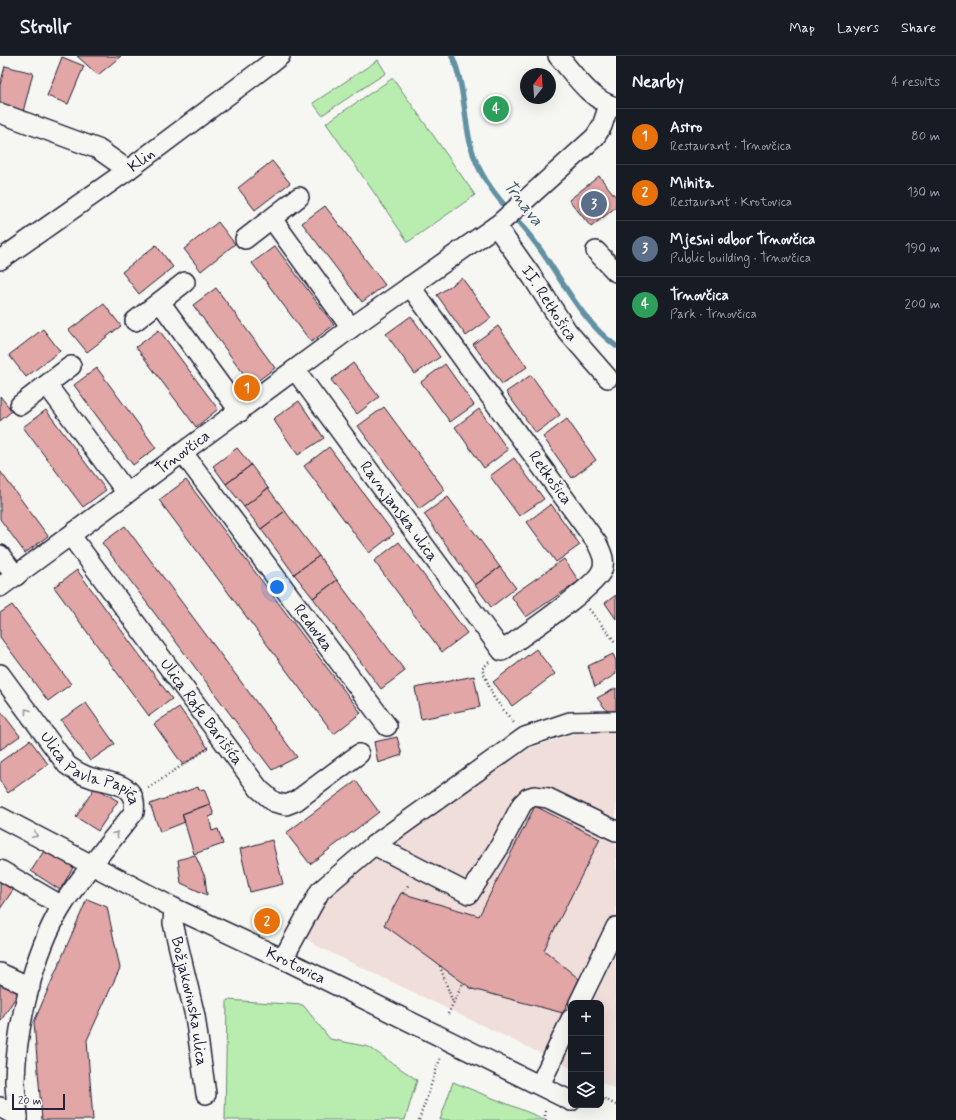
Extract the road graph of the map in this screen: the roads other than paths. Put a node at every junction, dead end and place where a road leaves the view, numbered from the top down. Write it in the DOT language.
graph roads {
  1 [pos="280,56"];
  2 [pos="558,56"];
  3 [pos="613,106"];
  4 [pos="0,113"];
  5 [pos="128,170"];
  6 [pos="299,197"];
  7 [pos="272,218"];
  8 [pos="498,224"];
  9 [pos="245,239"];
  10 [pos="596,251"];
  11 [pos="0,260"];
  12 [pos="616,272"];
  13 [pos="185,282"];
  14 [pos="410,286"];
  15 [pos="160,302"];
  16 [pos="135,320"];
  17 [pos="351,328"];
  18 [pos="71,366"];
  19 [pos="296,371"];
  20 [pos="608,378"];
  21 [pos="47,385"];
  22 [pos="20,405"];
  23 [pos="240,412"];
  24 [pos="183,453"];
  25 [pos="127,493"];
  26 [pos="71,536"];
  27 [pos="0,555"];
  28 [pos="16,576"];
  29 [pos="0,587"];
  30 [pos="502,651"];
  31 [pos="0,674"];
  32 [pos="616,721"];
  33 [pos="387,726"];
  34 [pos="359,754"];
  35 [pos="0,817"];
  36 [pos="616,831"];
  37 [pos="374,845"];
  38 [pos="92,865"];
  39 [pos="0,870"];
  40 [pos="62,906"];
  41 [pos="174,908"];
  42 [pos="616,927"];
  43 [pos="283,959"];
  44 [pos="0,973"];
  45 [pos="30,987"];
  46 [pos="580,1000"];
  47 [pos="568,1025"];
  48 [pos="540,1085"];
  49 [pos="206,1094"];
  50 [pos="568,1099"];
  51 [pos="0,1107"];
  52 [pos="18,1118"];
  1 -- 5 [label="street, Klin"];
  2 -- 3 [label="street, Trnovčica"];
  3 -- 8 [label="street, Trnovčica"];
  4 -- 5 [label="street"];
  5 -- 11 [label="street, Klin"];
  6 -- 7 [label="street"];
  7 -- 9 [label="street"];
  7 -- 17 [label="street"];
  8 -- 14 [label="street, Trnovčica"];
  8 -- 20 [label="street, II. Retkošica"];
  10 -- 12 [label="street"];
  13 -- 15 [label="street"];
  14 -- 17 [label="street, Trnovčica"];
  14 -- 30 [label="street, Retkošica"];
  15 -- 16 [label="street"];
  15 -- 23 [label="street"];
  17 -- 19 [label="street, Trnovčica"];
  18 -- 21 [label="street"];
  19 -- 23 [label="street, Trnovčica"];
  19 -- 30 [label="street, Ravnjanska ulica"];
  21 -- 22 [label="street"];
  21 -- 25 [label="street"];
  23 -- 24 [label="street, Trnovčica"];
  24 -- 25 [label="street, Trnovčica"];
  24 -- 33 [label="street, Redovka"];
  25 -- 26 [label="street, Trnovčica"];
  26 -- 28 [label="street, Trnovčica"];
  26 -- 34 [label="street, Ulica Rafe Barišića"];
  27 -- 28 [label="street"];
  28 -- 29 [label="street, Trnovčica"];
  38 -- 31 [label="street, Ulica Pavla Papića, one-way"];
  32 -- 37 [label="street"];
  35 -- 38 [label="street, Krotovica, one-way"];
  36 -- 37 [label="street"];
  37 -- 43 [label="street"];
  38 -- 40 [label="street"];
  38 -- 41 [label="street, Krotovica"];
  39 -- 40 [label="street"];
  40 -- 45 [label="street"];
  41 -- 43 [label="street, Krotovica"];
  41 -- 49 [label="street, Božjakovinska ulica"];
  42 -- 46 [label="street"];
  43 -- 48 [label="street, Krotovica"];
  44 -- 45 [label="street"];
  45 -- 52 [label="street"];
  47 -- 48 [label="street"];
  48 -- 50 [label="street, Krotovica"];
  51 -- 52 [label="street"];
}
